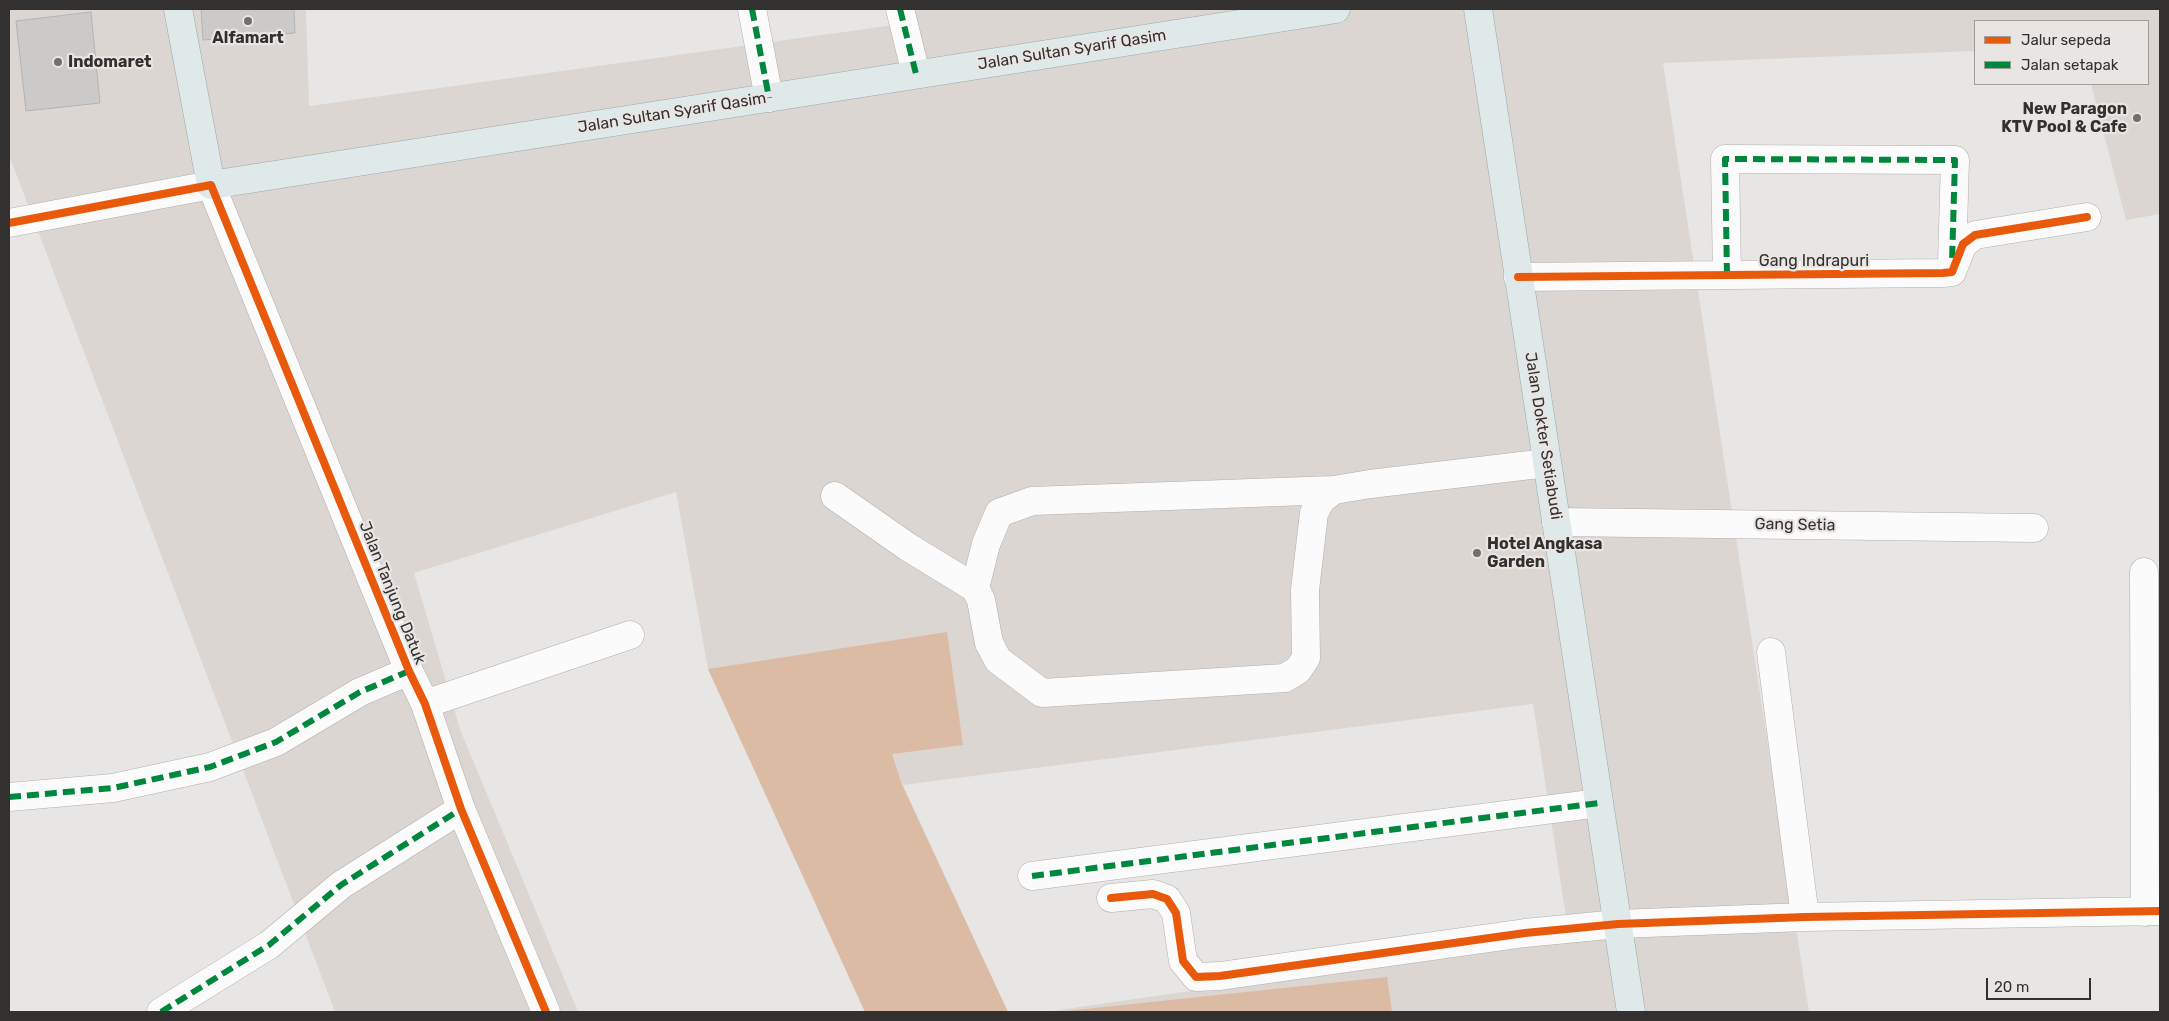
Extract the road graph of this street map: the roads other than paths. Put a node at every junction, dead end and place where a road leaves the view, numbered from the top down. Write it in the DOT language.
graph roads {
  1 [pos="178,9"];
  2 [pos="752,9"];
  3 [pos="900,9"];
  4 [pos="1336,9"];
  5 [pos="1478,9"];
  6 [pos="916,74"];
  7 [pos="769,98"];
  8 [pos="211,185"];
  9 [pos="2087,217"];
  10 [pos="9,223"];
  11 [pos="1952,272"];
  12 [pos="1727,275"];
  13 [pos="1518,277"];
  14 [pos="1547,462"];
  15 [pos="1334,490"];
  16 [pos="835,496"];
  17 [pos="1556,522"];
  18 [pos="2034,528"];
  19 [pos="2144,572"];
  20 [pos="975,588"];
  21 [pos="630,635"];
  22 [pos="1770,652"];
  23 [pos="409,671"];
  24 [pos="425,704"];
  25 [pos="9,797"];
  26 [pos="1599,803"];
  27 [pos="461,809"];
  28 [pos="1032,876"];
  29 [pos="1111,898"];
  30 [pos="2152,912"];
  31 [pos="1805,917"];
  32 [pos="1618,924"];
  33 [pos="161,1012"];
  34 [pos="546,1012"];
  35 [pos="1631,1012"];
  1 -- 8 [label="main road, Jalan Tanjung Datuk"];
  2 -- 7 [label="street"];
  3 -- 6 [label="street"];
  4 -- 6 [label="main road, Jalan Sultan Syarif Qasim"];
  5 -- 13 [label="main road, Jalan Dokter Setiabudi"];
  6 -- 7 [label="main road, Jalan Sultan Syarif Qasim"];
  7 -- 8 [label="main road, Jalan Sultan Syarif Qasim"];
  8 -- 10 [label="street, Jalan Sultan Syarif Qasim"];
  8 -- 23 [label="street, Jalan Tanjung Datuk"];
  9 -- 11 [label="street"];
  11 -- 12 [label="street, Gang Indrapuri"];
  11 -- 12 [label="street"];
  12 -- 13 [label="street, Gang Indrapuri"];
  13 -- 14 [label="main road, Jalan Dokter Setiabudi"];
  14 -- 15 [label="street"];
  14 -- 17 [label="main road, Jalan Dokter Setiabudi"];
  15 -- 20 [label="street"];
  15 -- 20 [label="street"];
  16 -- 20 [label="street"];
  17 -- 18 [label="street, Gang Setia"];
  17 -- 26 [label="main road, Jalan Dokter Setiabudi"];
  19 -- 30 [label="street"];
  21 -- 24 [label="street"];
  22 -- 31 [label="street"];
  23 -- 24 [label="street, Jalan Tanjung Datuk"];
  23 -- 25 [label="street"];
  24 -- 27 [label="street, Jalan Tanjung Datuk"];
  26 -- 28 [label="street"];
  26 -- 32 [label="main road, Jalan Dokter Setiabudi"];
  27 -- 33 [label="street"];
  27 -- 34 [label="street, Jalan Tanjung Datuk"];
  29 -- 32 [label="street"];
  30 -- 31 [label="street"];
  31 -- 32 [label="street"];
  32 -- 35 [label="main road, Jalan Dokter Setiabudi"];
}
